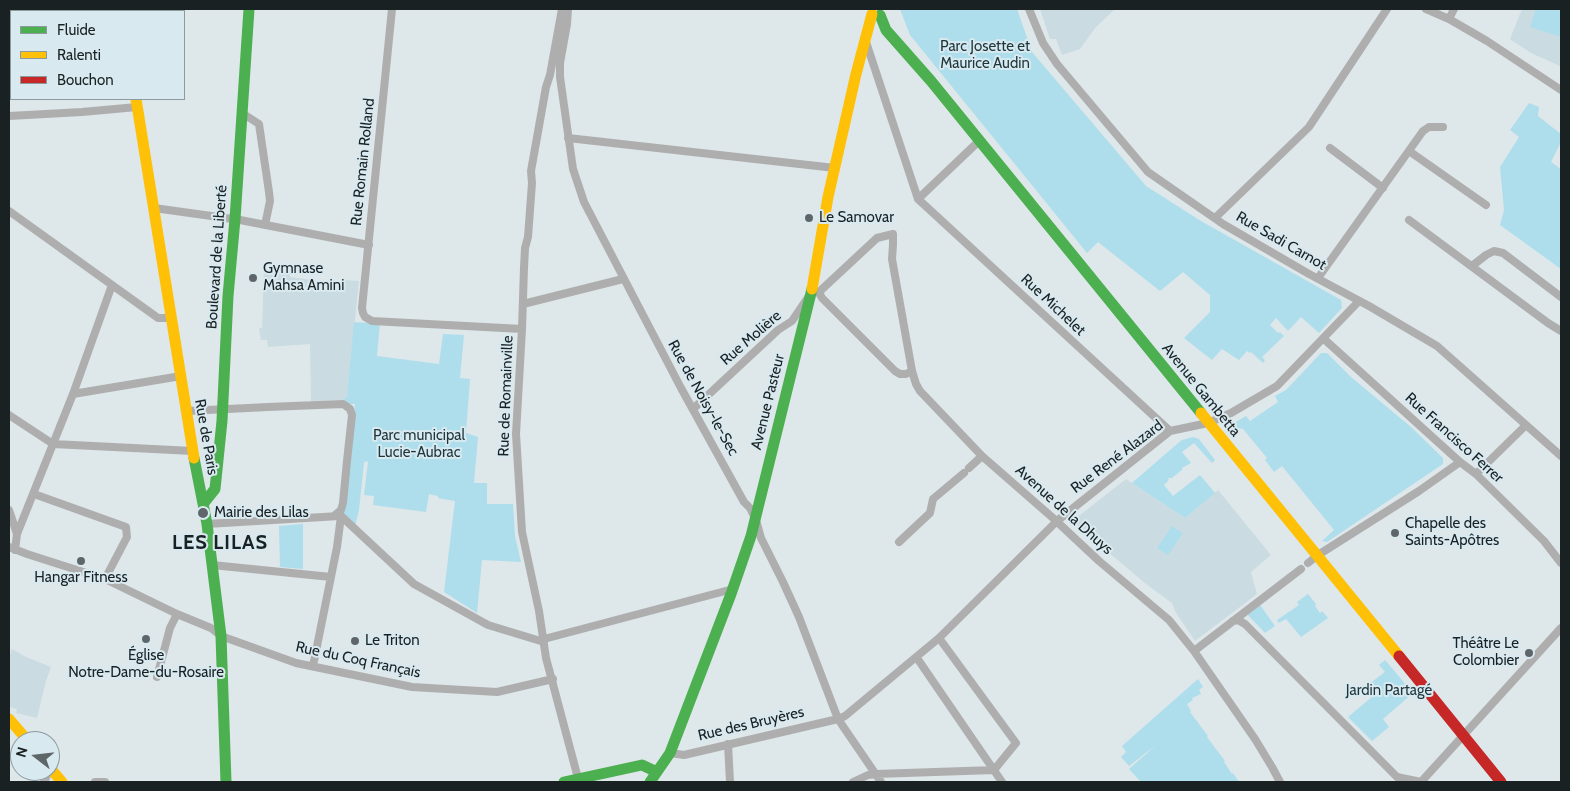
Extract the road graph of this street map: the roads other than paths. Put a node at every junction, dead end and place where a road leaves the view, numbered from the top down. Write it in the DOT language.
graph roads {
  1 [pos="249,9"];
  2 [pos="392,9"];
  3 [pos="562,9"];
  4 [pos="568,9"];
  5 [pos="1030,9"];
  6 [pos="1386,9"];
  7 [pos="1426,9"];
  8 [pos="1454,9"];
  9 [pos="877,12"];
  10 [pos="1449,19"];
  11 [pos="865,40"];
  12 [pos="550,76"];
  13 [pos="560,78"];
  14 [pos="1561,90"];
  15 [pos="137,103"];
  16 [pos="242,113"];
  17 [pos="9,116"];
  18 [pos="1443,128"];
  19 [pos="568,138"];
  20 [pos="978,141"];
  21 [pos="1330,148"];
  22 [pos="1409,151"];
  23 [pos="835,168"];
  24 [pos="1383,188"];
  25 [pos="918,199"];
  26 [pos="1486,205"];
  27 [pos="154,208"];
  28 [pos="9,211"];
  29 [pos="1215,218"];
  30 [pos="235,219"];
  31 [pos="1409,220"];
  32 [pos="265,225"];
  33 [pos="893,234"];
  34 [pos="369,244"];
  35 [pos="1472,266"];
  36 [pos="623,278"];
  37 [pos="1318,278"];
  38 [pos="112,285"];
  39 [pos="815,292"];
  40 [pos="1561,297"];
  41 [pos="1359,301"];
  42 [pos="523,304"];
  43 [pos="172,318"];
  44 [pos="522,329"];
  45 [pos="1561,331"];
  46 [pos="1324,339"];
  47 [pos="912,370"];
  48 [pos="181,376"];
  49 [pos="73,394"];
  50 [pos="692,409"];
  51 [pos="222,410"];
  52 [pos="187,411"];
  53 [pos="9,414"];
  54 [pos="1208,423"];
  55 [pos="1523,428"];
  56 [pos="1170,432"];
  57 [pos="53,444"];
  58 [pos="193,451"];
  59 [pos="982,456"];
  60 [pos="1561,456"];
  61 [pos="1460,462"];
  62 [pos="1476,474"];
  63 [pos="34,494"];
  64 [pos="203,504"];
  65 [pos="9,510"];
  66 [pos="338,516"];
  67 [pos="756,520"];
  68 [pos="1057,521"];
  69 [pos="207,524"];
  70 [pos="17,534"];
  71 [pos="899,542"];
  72 [pos="12,548"];
  73 [pos="1318,555"];
  74 [pos="1308,563"];
  75 [pos="1561,563"];
  76 [pos="212,565"];
  77 [pos="1301,569"];
  78 [pos="330,577"];
  79 [pos="105,579"];
  80 [pos="733,589"];
  81 [pos="177,614"];
  82 [pos="1233,621"];
  83 [pos="1561,628"];
  84 [pos="221,636"];
  85 [pos="939,638"];
  86 [pos="544,641"];
  87 [pos="1194,651"];
  88 [pos="917,658"];
  89 [pos="313,666"];
  90 [pos="157,677"];
  91 [pos="552,679"];
  92 [pos="9,719"];
  93 [pos="838,719"];
  94 [pos="19,731"];
  95 [pos="1463,736"];
  96 [pos="728,744"];
  97 [pos="670,753"];
  98 [pos="994,770"];
  99 [pos="657,772"];
  100 [pos="876,774"];
  101 [pos="578,780"];
  102 [pos="95,782"];
  103 [pos="105,782"];
  104 [pos="226,782"];
  105 [pos="564,782"];
  106 [pos="650,782"];
  107 [pos="730,782"];
  108 [pos="853,782"];
  109 [pos="881,782"];
  110 [pos="1002,782"];
  111 [pos="1280,782"];
  112 [pos="1421,782"];
  113 [pos="1501,782"];
  1 -- 16 [label="main road, Boulevard de la Liberté"];
  2 -- 34 [label="street, Rue Romain Rolland"];
  3 -- 12 [label="street, Rue de Romainville"];
  4 -- 13 [label="street, Rue de Noisy-le-Sec"];
  5 -- 29 [label="street, Rue Sadi Carnot"];
  6 -- 29 [label="street"];
  7 -- 10 [label="street"];
  8 -- 10 [label="street"];
  9 -- 11 [label="main road, Avenue Pasteur"];
  9 -- 20 [label="main road, Avenue Gambetta"];
  10 -- 14 [label="street"];
  11 -- 23 [label="main road, Avenue Pasteur"];
  11 -- 25 [label="street"];
  12 -- 13 [label="street"];
  12 -- 42 [label="street, Rue de Romainville"];
  13 -- 19 [label="street, Rue de Noisy-le-Sec"];
  15 -- 17 [label="street"];
  15 -- 27 [label="main road, Rue de Paris"];
  16 -- 30 [label="main road, Boulevard de la Liberté"];
  16 -- 32 [label="street"];
  18 -- 22 [label="street"];
  19 -- 23 [label="street"];
  19 -- 36 [label="street, Rue de Noisy-le-Sec"];
  20 -- 25 [label="street"];
  20 -- 54 [label="main road, Avenue Gambetta"];
  21 -- 24 [label="street"];
  22 -- 24 [label="street"];
  22 -- 26 [label="street"];
  23 -- 39 [label="main road, Avenue Pasteur"];
  24 -- 37 [label="street"];
  25 -- 56 [label="street, Rue Michelet"];
  27 -- 30 [label="street"];
  27 -- 43 [label="main road, Rue de Paris"];
  28 -- 38 [label="street"];
  29 -- 37 [label="street, Rue Sadi Carnot"];
  30 -- 32 [label="street"];
  30 -- 51 [label="main road, Boulevard de la Liberté"];
  31 -- 35 [label="street"];
  32 -- 34 [label="street"];
  33 -- 39 [label="street, Rue Molière"];
  33 -- 47 [label="street, Avenue de la Dhuys"];
  34 -- 44 [label="street, Rue Romain Rolland"];
  35 -- 40 [label="street"];
  35 -- 45 [label="street"];
  36 -- 42 [label="street"];
  36 -- 50 [label="street, Rue de Noisy-le-Sec"];
  37 -- 41 [label="street, Rue Sadi Carnot"];
  38 -- 43 [label="street"];
  38 -- 49 [label="street"];
  39 -- 47 [label="street"];
  39 -- 50 [label="street, Rue Molière"];
  39 -- 67 [label="main road, Avenue Pasteur"];
  41 -- 46 [label="street, Rue René Alazard"];
  41 -- 60 [label="street, Rue Sadi Carnot"];
  42 -- 44 [label="street, Rue de Romainville"];
  43 -- 48 [label="main road, Rue de Paris"];
  44 -- 86 [label="street, Rue de Romainville"];
  46 -- 54 [label="street, Rue René Alazard"];
  46 -- 61 [label="street, Rue Francisco Ferrer"];
  47 -- 59 [label="street, Avenue de la Dhuys"];
  48 -- 49 [label="street"];
  48 -- 52 [label="main road, Rue de Paris"];
  49 -- 57 [label="street"];
  50 -- 67 [label="street, Rue de Noisy-le-Sec"];
  51 -- 52 [label="street"];
  51 -- 64 [label="main road, Boulevard de la Liberté"];
  51 -- 66 [label="street"];
  52 -- 58 [label="main road, Rue de Paris"];
  53 -- 57 [label="street"];
  54 -- 56 [label="street, Rue René Alazard"];
  54 -- 73 [label="main road, Avenue Gambetta"];
  55 -- 62 [label="street"];
  56 -- 68 [label="street, Rue René Alazard"];
  57 -- 58 [label="street"];
  57 -- 63 [label="street"];
  58 -- 64 [label="main road, Rue de Paris"];
  59 -- 68 [label="street, Avenue de la Dhuys"];
  59 -- 71 [label="street"];
  61 -- 62 [label="street, Rue Francisco Ferrer"];
  61 -- 73 [label="street"];
  62 -- 75 [label="street, Rue Francisco Ferrer"];
  63 -- 70 [label="street"];
  63 -- 79 [label="street"];
  64 -- 69 [label="main road, Rue de Paris"];
  65 -- 70 [label="street"];
  66 -- 69 [label="street"];
  66 -- 78 [label="street"];
  66 -- 86 [label="street"];
  67 -- 80 [label="main road, Avenue Pasteur"];
  67 -- 93 [label="street, Rue de Noisy-le-Sec"];
  68 -- 85 [label="street, Rue René Alazard"];
  68 -- 87 [label="street, Avenue de la Dhuys"];
  69 -- 76 [label="main road, Rue de Paris"];
  70 -- 72 [label="street"];
  72 -- 79 [label="street, Rue du Coq Français"];
  73 -- 74 [label="street"];
  73 -- 95 [label="main road, Avenue Gambetta"];
  76 -- 78 [label="street"];
  76 -- 84 [label="main road, Rue de Paris"];
  77 -- 82 [label="street"];
  78 -- 89 [label="street"];
  79 -- 81 [label="street, Rue du Coq Français"];
  80 -- 86 [label="street"];
  80 -- 97 [label="main road, Avenue Pasteur"];
  81 -- 84 [label="street, Rue du Coq Français"];
  81 -- 90 [label="street"];
  82 -- 87 [label="street"];
  82 -- 112 [label="street"];
  83 -- 95 [label="street"];
  84 -- 89 [label="street, Rue du Coq Français"];
  84 -- 104 [label="main road, Rue de Paris"];
  85 -- 88 [label="street, Rue René Alazard"];
  85 -- 98 [label="street"];
  86 -- 91 [label="street, Rue de Romainville"];
  87 -- 111 [label="street, Avenue de la Dhuys"];
  88 -- 93 [label="street, Rue René Alazard"];
  88 -- 98 [label="street"];
  89 -- 91 [label="street, Rue du Coq Français"];
  91 -- 101 [label="street, Rue de Romainville"];
  92 -- 94 [label="main road"];
  93 -- 96 [label="street, Rue des Bruyères"];
  93 -- 100 [label="street, Rue de Noisy-le-Sec"];
  95 -- 112 [label="street"];
  95 -- 113 [label="main road, Avenue Gambetta"];
  96 -- 97 [label="street, Rue des Bruyères"];
  96 -- 107 [label="street"];
  97 -- 99 [label="main road, Avenue Pasteur"];
  98 -- 100 [label="street"];
  98 -- 110 [label="street"];
  99 -- 101 [label="main road"];
  99 -- 106 [label="main road, Avenue Pasteur"];
  100 -- 108 [label="street"];
  100 -- 109 [label="street, Rue de Noisy-le-Sec"];
  101 -- 105 [label="main road"];
  102 -- 103 [label="street"];
}
